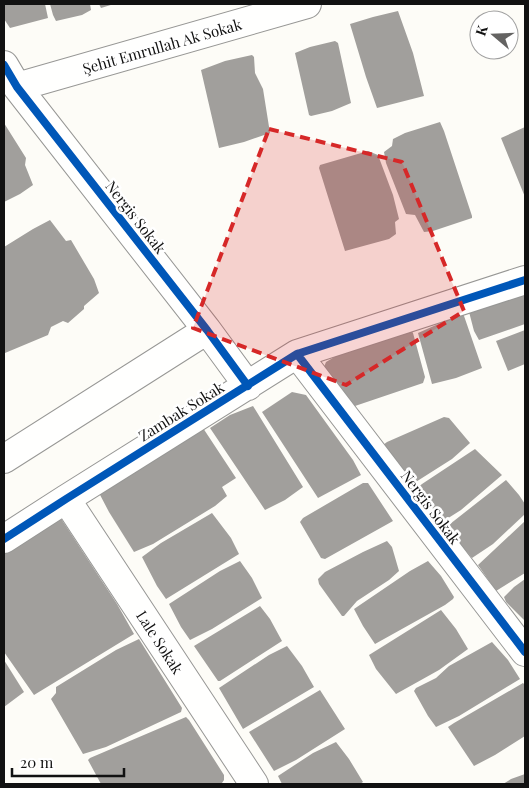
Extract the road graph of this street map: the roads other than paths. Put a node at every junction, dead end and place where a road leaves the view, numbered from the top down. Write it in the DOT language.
graph roads {
  1 [pos="306,4"];
  2 [pos="10,76"];
  3 [pos="525,280"];
  4 [pos="207,330"];
  5 [pos="297,354"];
  6 [pos="248,386"];
  7 [pos="4,459"];
  8 [pos="66,499"];
  9 [pos="4,540"];
  10 [pos="525,652"];
  11 [pos="254,784"];
  1 -- 2 [label="street, Şehit Emrullah Ak Sokak"];
  2 -- 4 [label="street, Nergis Sokak"];
  3 -- 5 [label="street, Zambak Sokak"];
  4 -- 6 [label="street, Nergis Sokak"];
  4 -- 7 [label="street"];
  5 -- 6 [label="street, Zambak Sokak"];
  5 -- 10 [label="street, Nergis Sokak"];
  6 -- 8 [label="street, Zambak Sokak"];
  8 -- 9 [label="street, Zambak Sokak"];
  8 -- 11 [label="street, Lale Sokak"];
}
